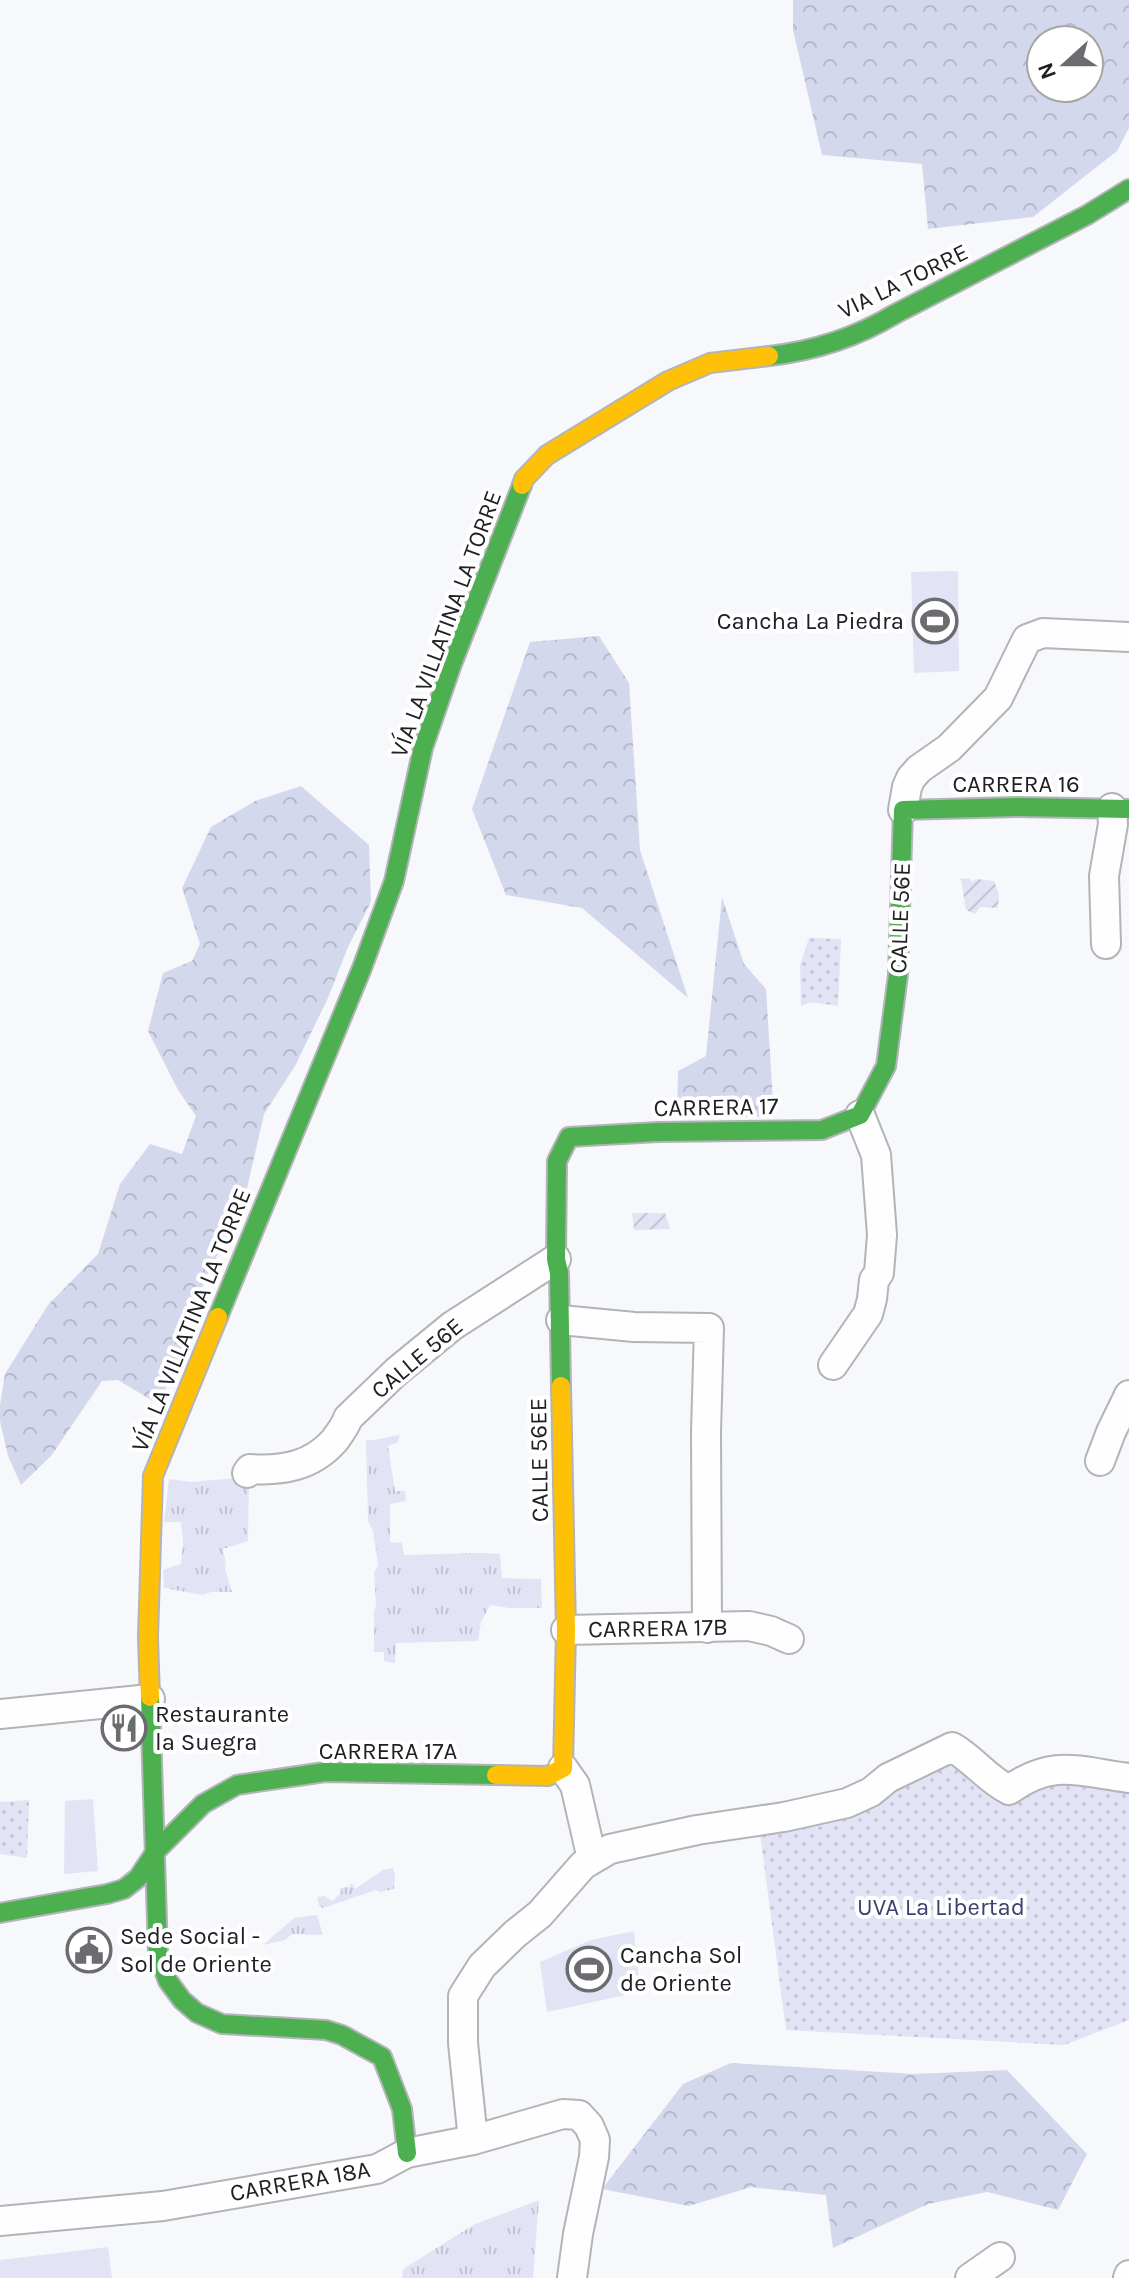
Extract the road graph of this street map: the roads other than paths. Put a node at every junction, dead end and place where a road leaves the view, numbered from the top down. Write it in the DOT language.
graph roads {
  1 [pos="1129,189"];
  2 [pos="524,479"];
  3 [pos="1129,637"];
  4 [pos="1120,808"];
  5 [pos="903,810"];
  6 [pos="1117,893"];
  7 [pos="1106,944"];
  8 [pos="860,1115"];
  9 [pos="569,1137"];
  10 [pos="556,1259"];
  11 [pos="561,1320"];
  12 [pos="833,1365"];
  13 [pos="1129,1395"];
  14 [pos="1100,1461"];
  15 [pos="247,1473"];
  16 [pos="707,1628"];
  17 [pos="566,1630"];
  18 [pos="789,1639"];
  19 [pos="150,1699"];
  20 [pos="0,1714"];
  21 [pos="556,1772"];
  22 [pos="1129,1778"];
  23 [pos="156,1851"];
  24 [pos="592,1859"];
  25 [pos="0,1913"];
  26 [pos="473,2140"];
  27 [pos="407,2153"];
  28 [pos="0,2221"];
  29 [pos="1000,2257"];
  30 [pos="572,2278"];
  31 [pos="970,2278"];
  1 -- 2 [label="street, VIA LA TORRE"];
  2 -- 19 [label="street, VÍA LA VILLATINA LA TORRE"];
  3 -- 5 [label="street"];
  4 -- 5 [label="street, CARRERA 16"];
  4 -- 6 [label="street"];
  5 -- 8 [label="street, CALLE 56E"];
  6 -- 7 [label="street"];
  8 -- 9 [label="street, CARRERA 17"];
  8 -- 12 [label="street"];
  9 -- 10 [label="street, CALLE 56EE"];
  10 -- 11 [label="street, CALLE 56EE"];
  10 -- 15 [label="street, CALLE 56E"];
  11 -- 16 [label="street"];
  11 -- 17 [label="street, CALLE 56EE"];
  13 -- 14 [label="street"];
  16 -- 17 [label="street, CARRERA 17B"];
  16 -- 18 [label="street, CARRERA 17B"];
  17 -- 21 [label="street, CALLE 56EE"];
  19 -- 20 [label="street"];
  19 -- 23 [label="street, VÍA LA VILLATINA LA TORRE"];
  21 -- 23 [label="street, CARRERA 17A"];
  21 -- 24 [label="street"];
  22 -- 24 [label="street"];
  23 -- 25 [label="street, CARRERA 17A"];
  23 -- 27 [label="street, VÍA LA VILLATINA LA TORRE"];
  24 -- 26 [label="street"];
  26 -- 27 [label="street, CARRERA 18A"];
  26 -- 30 [label="street, CARRERA 18A"];
  27 -- 28 [label="street, CARRERA 18A"];
  29 -- 31 [label="street"];
}
